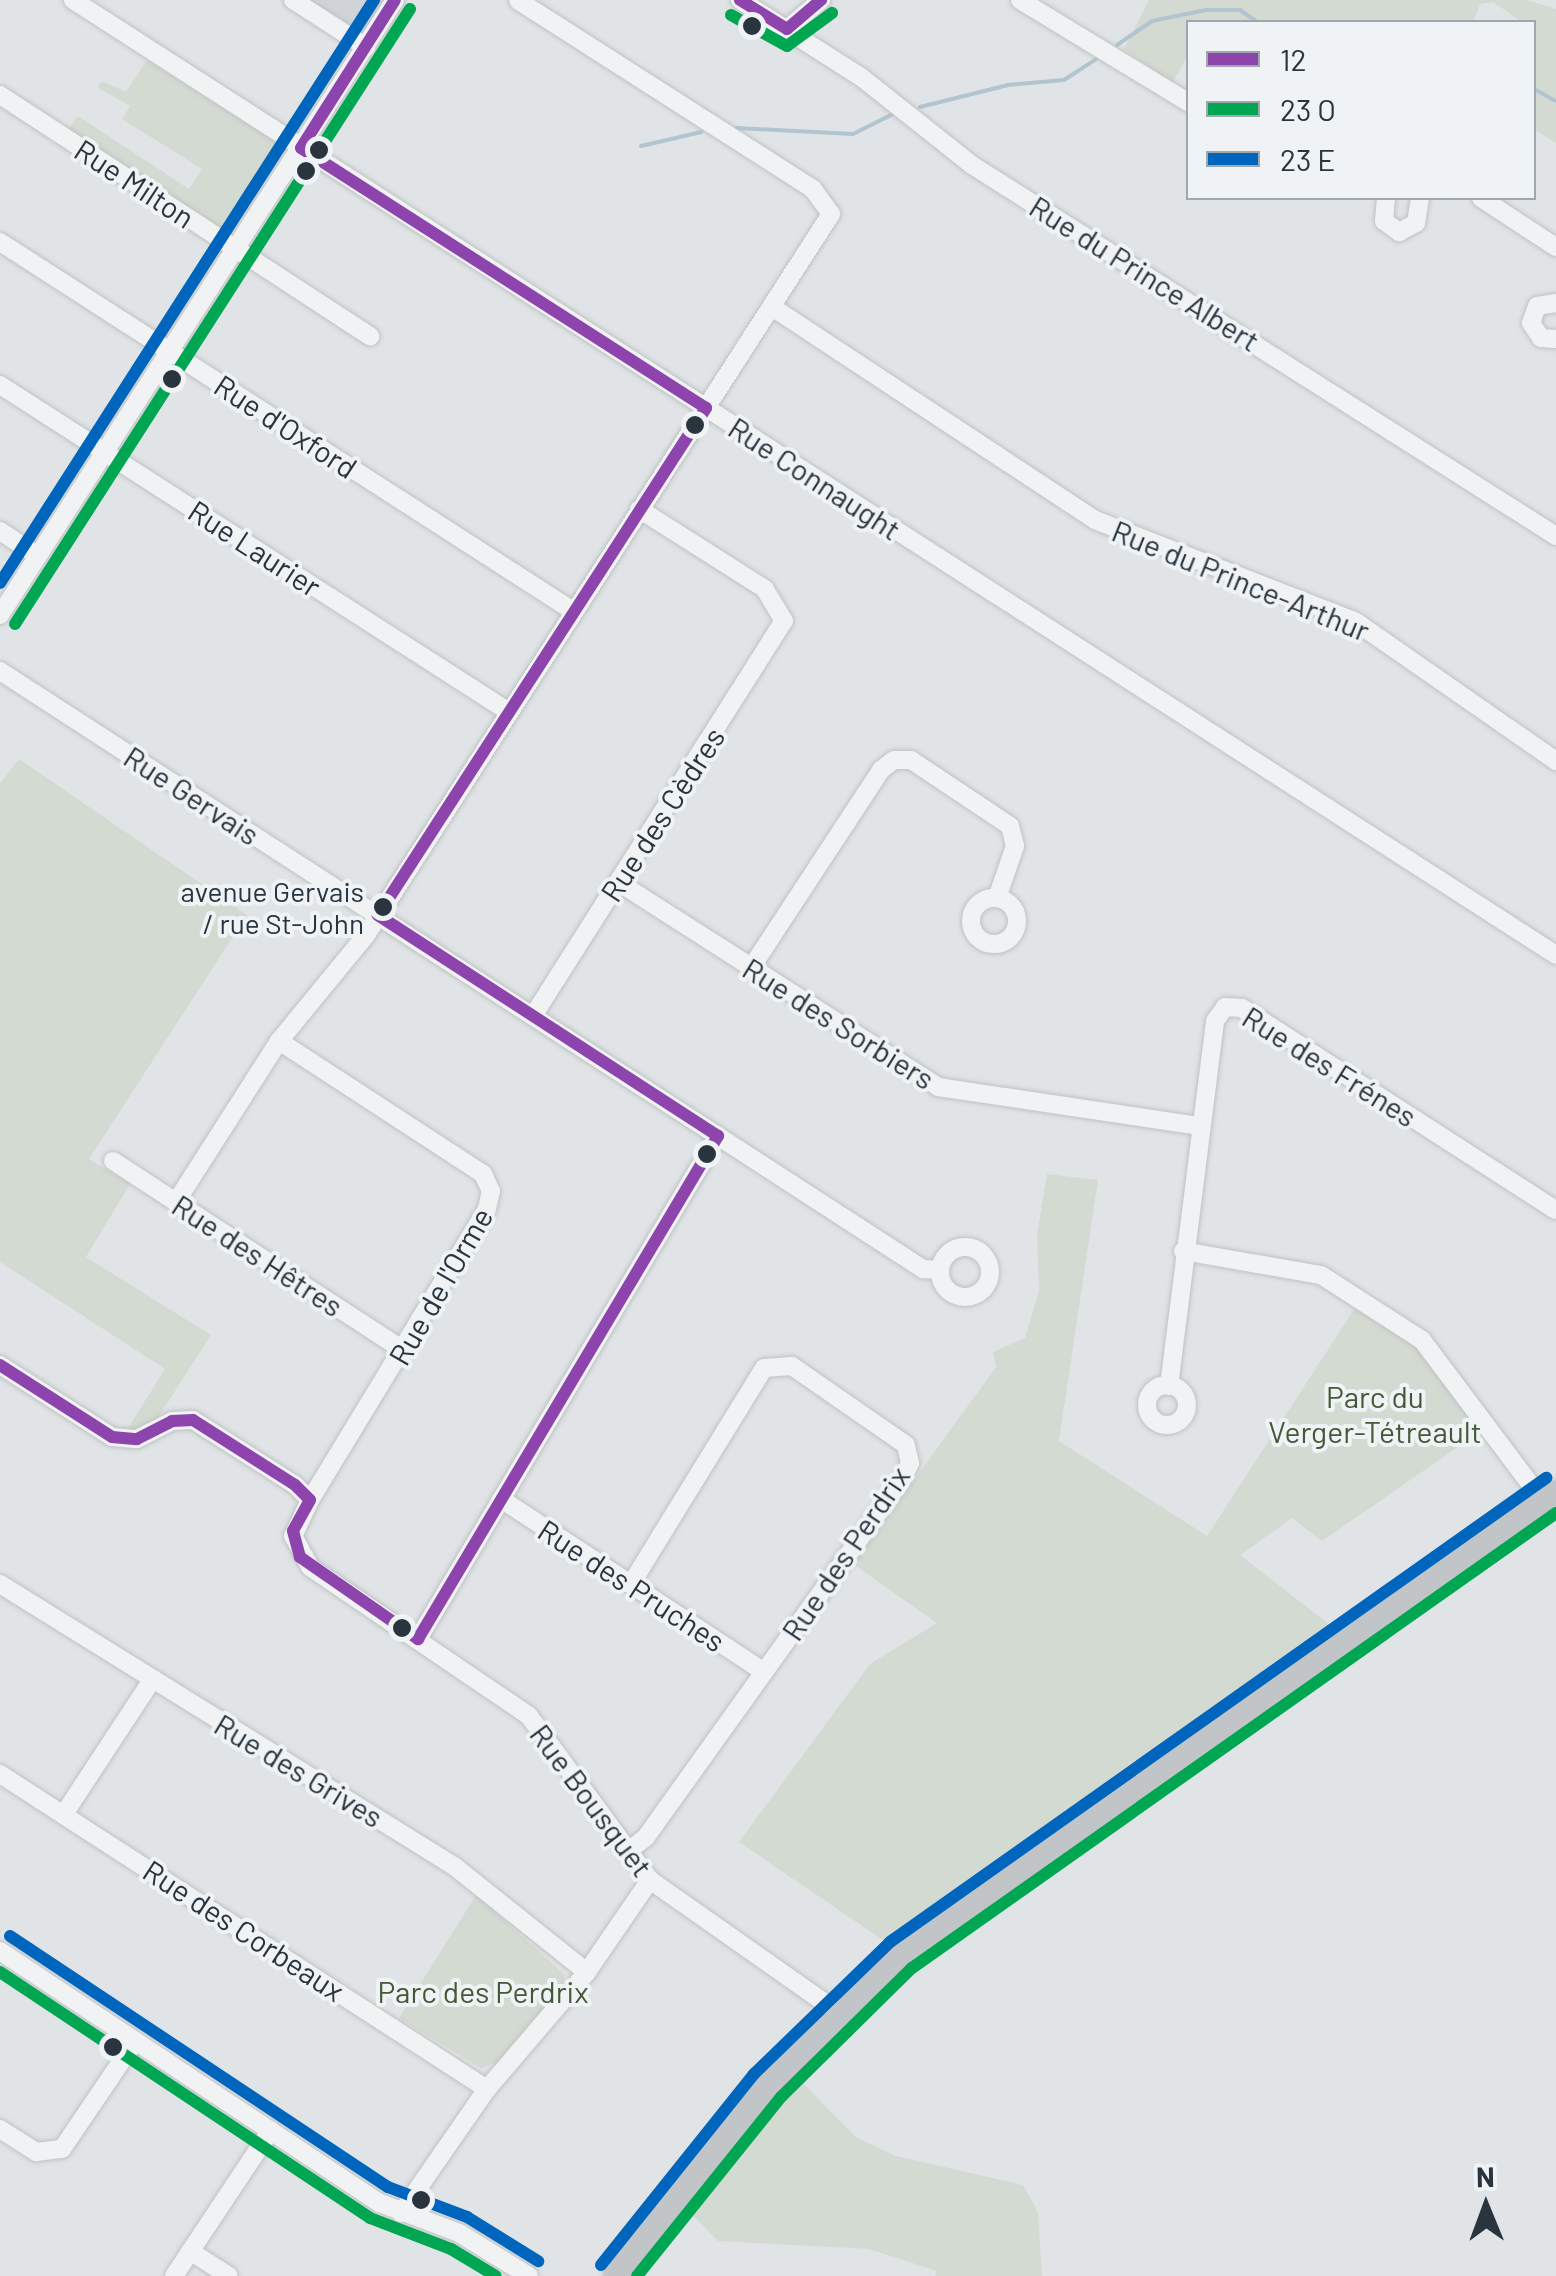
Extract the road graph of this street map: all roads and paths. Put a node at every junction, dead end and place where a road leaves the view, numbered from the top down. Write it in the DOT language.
graph roads {
  1 [pos="73,0"];
  2 [pos="294,0"];
  3 [pos="395,0"];
  4 [pos="518,0"];
  5 [pos="740,0"];
  6 [pos="821,0"];
  7 [pos="1020,0"];
  8 [pos="787,29"];
  9 [pos="366,47"];
  10 [pos="0,95"];
  11 [pos="1186,101"];
  12 [pos="302,148"];
  13 [pos="1386,200"];
  14 [pos="1420,200"];
  15 [pos="1485,200"];
  16 [pos="0,242"];
  17 [pos="1556,247"];
  18 [pos="237,250"];
  19 [pos="1556,302"];
  20 [pos="772,307"];
  21 [pos="370,336"];
  22 [pos="1556,339"];
  23 [pos="172,353"];
  24 [pos="0,385"];
  25 [pos="706,408"];
  26 [pos="107,453"];
  27 [pos="639,509"];
  28 [pos="0,531"];
  29 [pos="1556,536"];
  30 [pos="38,556"];
  31 [pos="573,610"];
  32 [pos="0,615"];
  33 [pos="0,671"];
  34 [pos="509,712"];
  35 [pos="1556,761"];
  36 [pos="618,882"];
  37 [pos="997,898"];
  38 [pos="378,915"];
  39 [pos="1556,955"];
  40 [pos="751,968"];
  41 [pos="533,1016"];
  42 [pos="279,1041"];
  43 [pos="1200,1126"];
  44 [pos="718,1136"];
  45 [pos="113,1161"];
  46 [pos="176,1202"];
  47 [pos="1556,1210"];
  48 [pos="1182,1251"];
  49 [pos="940,1270"];
  50 [pos="403,1350"];
  51 [pos="0,1365"];
  52 [pos="1168,1386"];
  53 [pos="1550,1496"];
  54 [pos="501,1499"];
  55 [pos="310,1500"];
  56 [pos="0,1584"];
  57 [pos="631,1584"];
  58 [pos="418,1639"];
  59 [pos="764,1672"];
  60 [pos="150,1683"];
  61 [pos="0,1774"];
  62 [pos="64,1814"];
  63 [pos="627,1852"];
  64 [pos="650,1880"];
  65 [pos="0,1951"];
  66 [pos="587,1972"];
  67 [pos="838,2012"];
  68 [pos="136,2041"];
  69 [pos="488,2088"];
  70 [pos="0,2129"];
  71 [pos="271,2130"];
  72 [pos="401,2213"];
  73 [pos="190,2251"];
  74 [pos="174,2276"];
  75 [pos="229,2276"];
  76 [pos="530,2276"];
  77 [pos="615,2276"];
  1 -- 12 [label="street, Rue Connaught"];
  2 -- 9 [label="street"];
  3 -- 9 [label="street"];
  4 -- 20 [label="street"];
  5 -- 8 [label="street, Rue du Prince Albert"];
  6 -- 8 [label="street"];
  7 -- 11 [label="street"];
  8 -- 29 [label="street, Rue du Prince Albert"];
  9 -- 12 [label="street"];
  10 -- 18 [label="street, Rue Milton"];
  12 -- 18 [label="street"];
  12 -- 25 [label="street, Rue Connaught"];
  13 -- 14 [label="street"];
  15 -- 17 [label="street"];
  16 -- 23 [label="street, Rue d'Oxford"];
  18 -- 21 [label="street, Rue Milton"];
  18 -- 23 [label="street"];
  19 -- 22 [label="street"];
  20 -- 25 [label="street"];
  20 -- 35 [label="street, Rue du Prince-Arthur"];
  23 -- 26 [label="street"];
  23 -- 31 [label="street, Rue d'Oxford"];
  24 -- 26 [label="street, Rue Laurier"];
  25 -- 27 [label="street"];
  25 -- 39 [label="street, Rue Connaught"];
  26 -- 30 [label="street"];
  26 -- 34 [label="street, Rue Laurier"];
  27 -- 31 [label="street"];
  27 -- 36 [label="street, Rue des Cèdres"];
  28 -- 30 [label="street"];
  30 -- 32 [label="street"];
  31 -- 34 [label="street"];
  33 -- 38 [label="street, Rue Gervais"];
  34 -- 38 [label="street"];
  36 -- 40 [label="street, Rue des Sorbiers"];
  36 -- 41 [label="street, Rue des Cèdres"];
  37 -- 40 [label="street"];
  38 -- 41 [label="street, Rue Gervais"];
  38 -- 42 [label="street"];
  40 -- 43 [label="street, Rue des Sorbiers"];
  41 -- 44 [label="street, Rue Gervais"];
  42 -- 46 [label="street"];
  42 -- 50 [label="street, Rue de l'Orme"];
  43 -- 47 [label="street, Rue des Frénes"];
  43 -- 48 [label="street, Rue des Frénes"];
  44 -- 49 [label="street, Rue Gervais"];
  44 -- 54 [label="street"];
  45 -- 46 [label="street, Rue des Hêtres"];
  46 -- 50 [label="street, Rue des Hêtres"];
  48 -- 52 [label="street, Rue des Frénes"];
  48 -- 53 [label="street"];
  50 -- 55 [label="street, Rue de l'Orme"];
  51 -- 55 [label="street"];
  53 -- 67 [label="street"];
  54 -- 57 [label="street, Rue des Pruches"];
  54 -- 58 [label="street"];
  55 -- 58 [label="street, Rue Bousquet"];
  56 -- 60 [label="street, Rue des Grives"];
  57 -- 59 [label="street, Rue des Pruches"];
  57 -- 59 [label="street, Rue des Perdrix"];
  58 -- 63 [label="street, Rue Bousquet"];
  59 -- 63 [label="street, Rue des Perdrix"];
  60 -- 62 [label="street"];
  60 -- 66 [label="street, Rue des Grives"];
  61 -- 62 [label="street, Rue des Corbeaux"];
  62 -- 69 [label="street, Rue des Corbeaux"];
  63 -- 64 [label="street, Rue Bousquet"];
  64 -- 66 [label="street"];
  64 -- 67 [label="street, Rue Bousquet"];
  65 -- 68 [label="street"];
  66 -- 69 [label="street"];
  67 -- 77 [label="street"];
  68 -- 70 [label="street"];
  68 -- 71 [label="street"];
  69 -- 72 [label="street"];
  71 -- 72 [label="street"];
  71 -- 73 [label="street"];
  72 -- 76 [label="street"];
  73 -- 74 [label="street"];
  73 -- 75 [label="street"];
}
